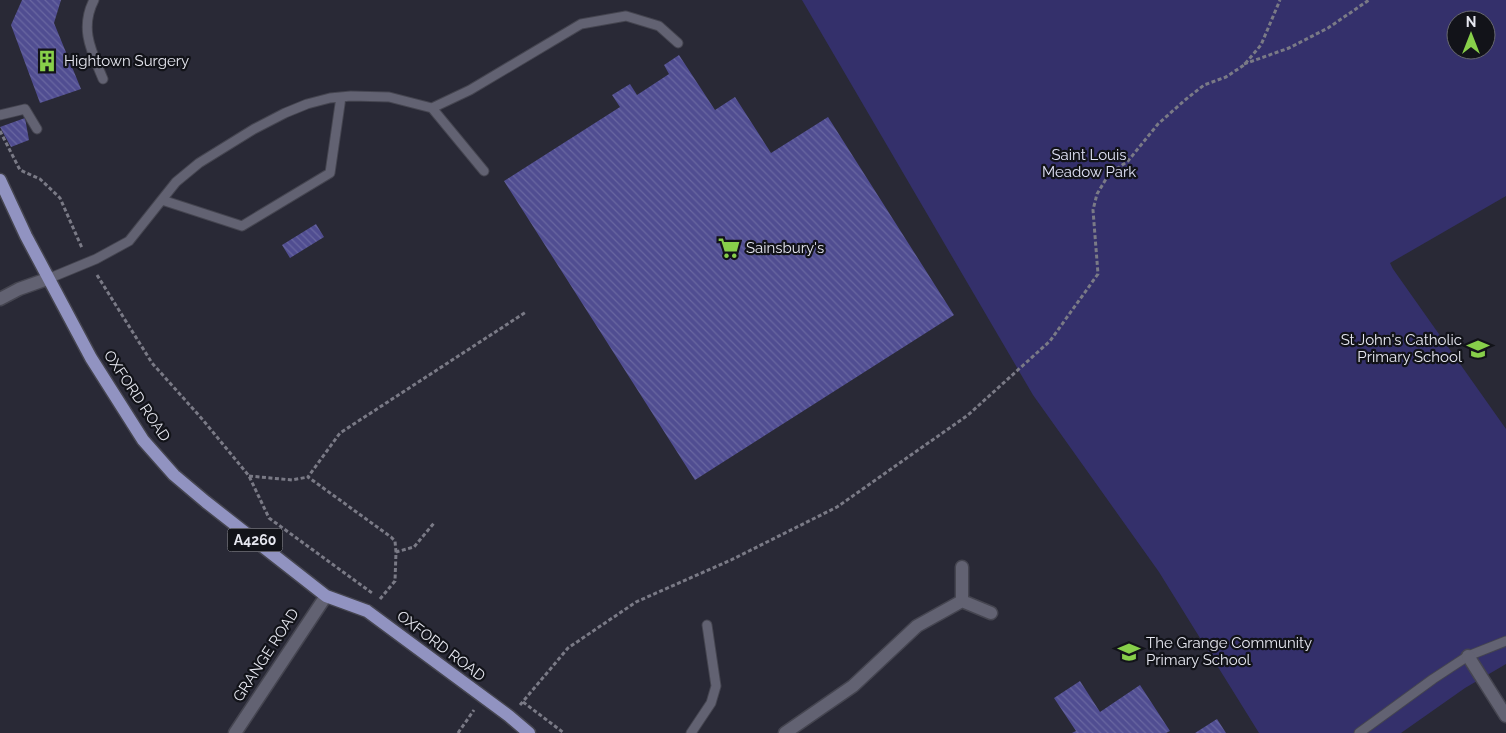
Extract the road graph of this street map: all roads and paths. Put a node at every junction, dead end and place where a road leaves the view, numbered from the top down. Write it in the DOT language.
graph roads {
  1 [pos="94,0"];
  2 [pos="1280,0"];
  3 [pos="1370,0"];
  4 [pos="678,43"];
  5 [pos="1244,65"];
  6 [pos="103,79"];
  7 [pos="341,97"];
  8 [pos="432,108"];
  9 [pos="0,115"];
  10 [pos="37,128"];
  11 [pos="0,130"];
  12 [pos="484,172"];
  13 [pos="0,180"];
  14 [pos="162,200"];
  15 [pos="89,262"];
  16 [pos="50,278"];
  17 [pos="0,299"];
  18 [pos="526,312"];
  19 [pos="249,476"];
  20 [pos="308,477"];
  21 [pos="434,523"];
  22 [pos="396,552"];
  23 [pos="962,567"];
  24 [pos="326,596"];
  25 [pos="380,599"];
  26 [pos="962,600"];
  27 [pos="388,604"];
  28 [pos="367,611"];
  29 [pos="991,613"];
  30 [pos="707,625"];
  31 [pos="1506,641"];
  32 [pos="1468,656"];
  33 [pos="515,696"];
  34 [pos="483,698"];
  35 [pos="523,702"];
  36 [pos="509,716"];
  37 [pos="1506,716"];
  38 [pos="234,733"];
  39 [pos="458,733"];
  40 [pos="529,733"];
  41 [pos="564,733"];
  42 [pos="691,733"];
  43 [pos="784,733"];
  44 [pos="1360,733"];
  1 -- 6 [label="lane"];
  2 -- 5 [label="path"];
  3 -- 5 [label="path"];
  4 -- 8 [label="lane"];
  5 -- 35 [label="path"];
  7 -- 8 [label="lane"];
  7 -- 14 [label="lane"];
  7 -- 14 [label="lane"];
  8 -- 12 [label="lane"];
  9 -- 10 [label="lane"];
  11 -- 15 [label="path"];
  13 -- 16 [label="main road, OXFORD ROAD / A4260"];
  14 -- 15 [label="lane"];
  15 -- 16 [label="lane"];
  15 -- 19 [label="path"];
  16 -- 17 [label="street"];
  16 -- 24 [label="main road, OXFORD ROAD / A4260"];
  18 -- 20 [label="path"];
  19 -- 20 [label="path"];
  19 -- 25 [label="path"];
  20 -- 22 [label="path"];
  21 -- 22 [label="path"];
  22 -- 25 [label="path"];
  23 -- 26 [label="street"];
  24 -- 28 [label="main road, OXFORD ROAD / A4260"];
  24 -- 38 [label="street, GRANGE ROAD"];
  25 -- 27 [label="path"];
  25 -- 28 [label="path"];
  26 -- 29 [label="street"];
  26 -- 43 [label="street"];
  28 -- 34 [label="main road, OXFORD ROAD / A4260"];
  30 -- 42 [label="lane"];
  31 -- 32 [label="lane"];
  32 -- 37 [label="street"];
  32 -- 44 [label="lane"];
  33 -- 35 [label="path"];
  34 -- 36 [label="main road, OXFORD ROAD / A4260"];
  34 -- 39 [label="path"];
  35 -- 36 [label="path"];
  35 -- 41 [label="path"];
  36 -- 40 [label="main road, OXFORD ROAD / A4260"];
}
